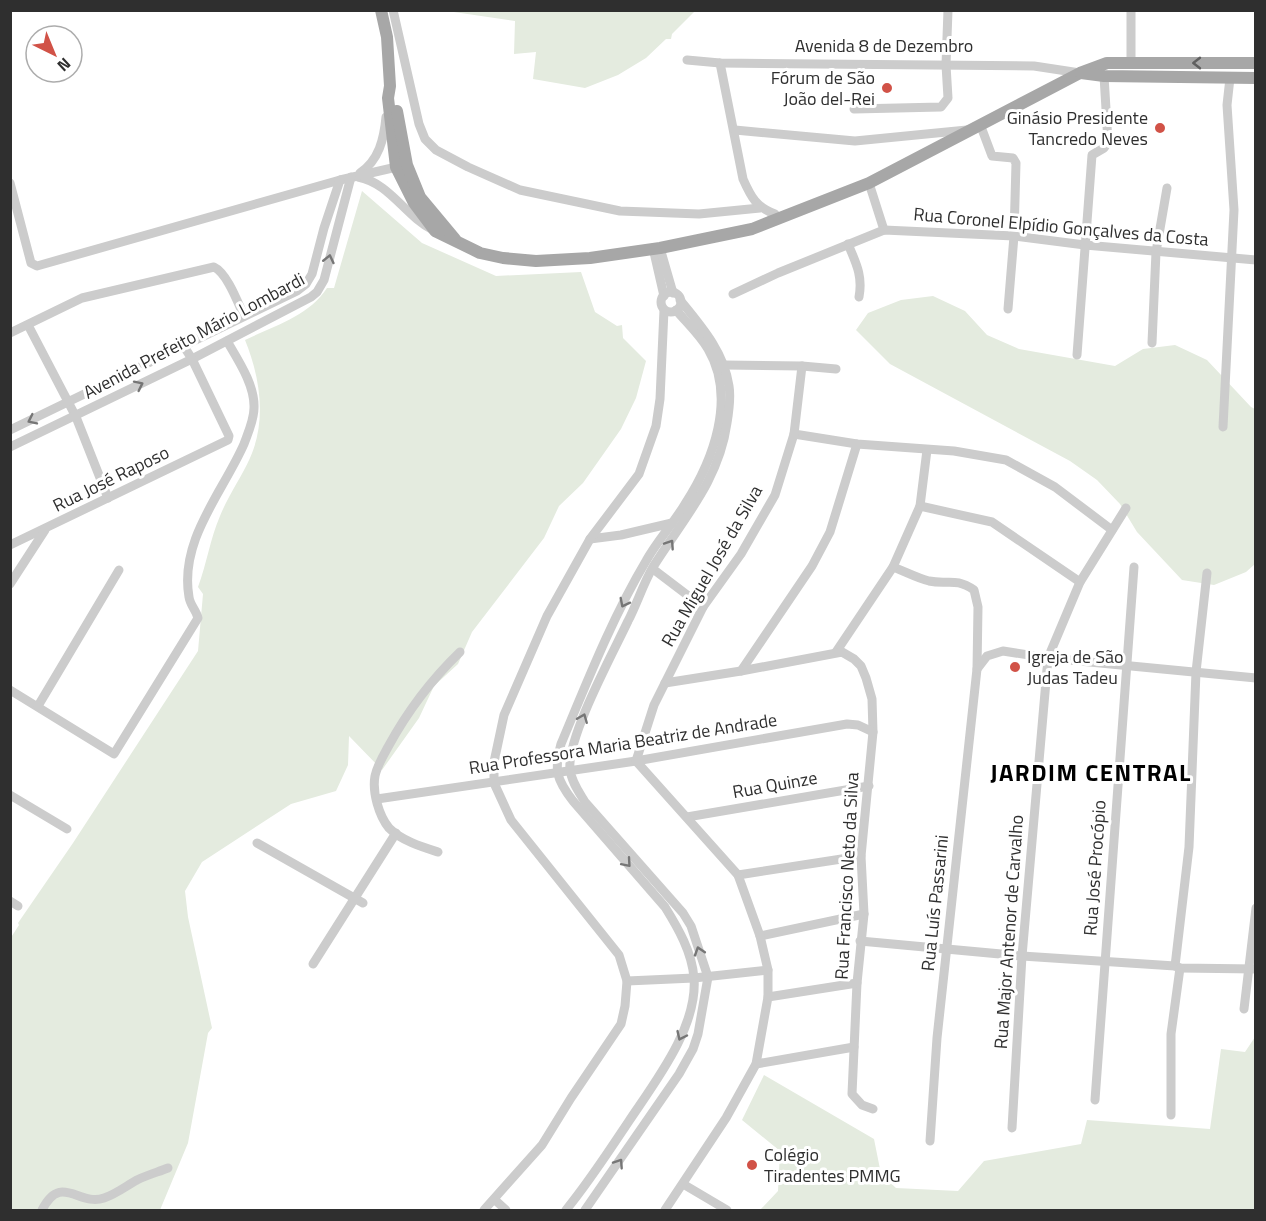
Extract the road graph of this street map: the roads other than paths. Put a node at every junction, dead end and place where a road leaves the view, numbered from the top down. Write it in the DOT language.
graph roads {
  1 [pos="381,10"];
  2 [pos="393,10"];
  3 [pos="948,10"];
  4 [pos="1131,10"];
  5 [pos="687,60"];
  6 [pos="720,63"];
  7 [pos="1131,63"];
  8 [pos="1256,63"];
  9 [pos="946,65"];
  10 [pos="1080,73"];
  11 [pos="1104,76"];
  12 [pos="1230,78"];
  13 [pos="1256,78"];
  14 [pos="389,92"];
  15 [pos="854,109"];
  16 [pos="974,127"];
  17 [pos="735,130"];
  18 [pos="379,150"];
  19 [pos="401,166"];
  20 [pos="379,170"];
  21 [pos="353,177"];
  22 [pos="340,180"];
  23 [pos="10,183"];
  24 [pos="869,183"];
  25 [pos="383,186"];
  26 [pos="1167,188"];
  27 [pos="760,208"];
  28 [pos="768,224"];
  29 [pos="21,227"];
  30 [pos="10,230"];
  31 [pos="884,230"];
  32 [pos="435,231"];
  33 [pos="1014,236"];
  34 [pos="458,243"];
  35 [pos="848,244"];
  36 [pos="1085,245"];
  37 [pos="656,248"];
  38 [pos="1156,252"];
  39 [pos="1231,257"];
  40 [pos="1256,260"];
  41 [pos="312,274"];
  42 [pos="324,280"];
  43 [pos="733,294"];
  44 [pos="859,297"];
  45 [pos="673,300"];
  46 [pos="1008,309"];
  47 [pos="664,310"];
  48 [pos="244,316"];
  49 [pos="28,325"];
  50 [pos="10,333"];
  51 [pos="227,341"];
  52 [pos="1152,343"];
  53 [pos="183,345"];
  54 [pos="1077,355"];
  55 [pos="192,359"];
  56 [pos="724,365"];
  57 [pos="802,366"];
  58 [pos="836,369"];
  59 [pos="68,402"];
  60 [pos="76,417"];
  61 [pos="1223,427"];
  62 [pos="10,430"];
  63 [pos="248,434"];
  64 [pos="794,434"];
  65 [pos="227,439"];
  66 [pos="857,444"];
  67 [pos="10,447"];
  68 [pos="927,450"];
  69 [pos="108,498"];
  70 [pos="920,506"];
  71 [pos="1126,508"];
  72 [pos="672,523"];
  73 [pos="45,530"];
  74 [pos="1112,530"];
  75 [pos="590,539"];
  76 [pos="10,545"];
  77 [pos="893,567"];
  78 [pos="1134,567"];
  79 [pos="653,568"];
  80 [pos="119,570"];
  81 [pos="1207,573"];
  82 [pos="1080,582"];
  83 [pos="10,584"];
  84 [pos="703,607"];
  85 [pos="460,652"];
  86 [pos="836,652"];
  87 [pos="1048,658"];
  88 [pos="1126,664"];
  89 [pos="977,669"];
  90 [pos="741,671"];
  91 [pos="1196,672"];
  92 [pos="1256,678"];
  93 [pos="665,683"];
  94 [pos="10,690"];
  95 [pos="38,706"];
  96 [pos="873,732"];
  97 [pos="636,761"];
  98 [pos="570,770"];
  99 [pos="556,772"];
  100 [pos="494,783"];
  101 [pos="869,786"];
  102 [pos="10,795"];
  103 [pos="377,799"];
  104 [pos="687,817"];
  105 [pos="67,829"];
  106 [pos="396,833"];
  107 [pos="257,843"];
  108 [pos="438,852"];
  109 [pos="861,856"];
  110 [pos="738,874"];
  111 [pos="359,900"];
  112 [pos="1256,908"];
  113 [pos="864,914"];
  114 [pos="760,936"];
  115 [pos="860,941"];
  116 [pos="946,949"];
  117 [pos="1022,956"];
  118 [pos="1105,960"];
  119 [pos="312,964"];
  120 [pos="1178,967"];
  121 [pos="1253,969"];
  122 [pos="768,970"];
  123 [pos="708,977"];
  124 [pos="694,978"];
  125 [pos="627,981"];
  126 [pos="857,983"];
  127 [pos="768,997"];
  128 [pos="1244,1009"];
  129 [pos="854,1047"];
  130 [pos="756,1064"];
  131 [pos="1095,1101"];
  132 [pos="873,1109"];
  133 [pos="1172,1115"];
  134 [pos="1012,1128"];
  135 [pos="930,1141"];
  136 [pos="168,1168"];
  137 [pos="683,1184"];
  138 [pos="495,1200"];
  139 [pos="42,1210"];
  140 [pos="484,1210"];
  141 [pos="506,1210"];
  142 [pos="566,1210"];
  143 [pos="585,1210"];
  144 [pos="666,1210"];
  145 [pos="727,1210"];
  1 -- 14 [label="main road"];
  2 -- 27 [label="street"];
  3 -- 9 [label="street"];
  4 -- 7 [label="street"];
  5 -- 6 [label="street, Avenida 8 de Dezembro"];
  6 -- 9 [label="street, Avenida 8 de Dezembro"];
  6 -- 17 [label="street"];
  8 -- 7 [label="main road, Avenida 8 de Dezembro, one-way"];
  7 -- 10 [label="main road, Avenida 8 de Dezembro"];
  9 -- 10 [label="street, Avenida 8 de Dezembro"];
  9 -- 15 [label="street"];
  10 -- 11 [label="main road, Avenida 8 de Dezembro"];
  10 -- 16 [label="main road"];
  11 -- 12 [label="main road, Avenida 8 de Dezembro"];
  11 -- 36 [label="street"];
  12 -- 13 [label="main road, Avenida 8 de Dezembro"];
  12 -- 39 [label="street"];
  14 -- 18 [label="street"];
  14 -- 19 [label="main road"];
  16 -- 17 [label="street"];
  16 -- 24 [label="main road"];
  16 -- 33 [label="street"];
  17 -- 27 [label="street"];
  18 -- 20 [label="street"];
  18 -- 21 [label="street"];
  19 -- 20 [label="street"];
  19 -- 32 [label="main road"];
  19 -- 34 [label="main road"];
  20 -- 21 [label="street"];
  20 -- 25 [label="street"];
  21 -- 22 [label="street"];
  21 -- 25 [label="street"];
  42 -- 21 [label="street, Avenida Prefeito Mário Lombardi, one-way"];
  22 -- 29 [label="street"];
  22 -- 41 [label="street, Avenida Prefeito Mário Lombardi"];
  23 -- 29 [label="street"];
  24 -- 28 [label="main road"];
  24 -- 31 [label="street"];
  25 -- 32 [label="street"];
  26 -- 38 [label="street"];
  27 -- 28 [label="street"];
  28 -- 37 [label="main road"];
  29 -- 30 [label="street"];
  31 -- 33 [label="street, Rua Coronel Elpídio Gonçalves da Costa"];
  31 -- 35 [label="street, Rua Coronel Elpídio Gonçalves da Costa"];
  32 -- 34 [label="main road"];
  33 -- 36 [label="street, Rua Coronel Elpídio Gonçalves da Costa"];
  33 -- 46 [label="street"];
  34 -- 37 [label="main road"];
  35 -- 43 [label="street, Rua Coronel Elpídio Gonçalves da Costa"];
  35 -- 44 [label="street"];
  36 -- 38 [label="street, Rua Coronel Elpídio Gonçalves da Costa"];
  36 -- 54 [label="street"];
  37 -- 45 [label="street"];
  38 -- 39 [label="street, Rua Coronel Elpídio Gonçalves da Costa"];
  38 -- 52 [label="street"];
  39 -- 40 [label="street, Rua Coronel Elpídio Gonçalves da Costa"];
  39 -- 61 [label="street"];
  41 -- 42 [label="street"];
  41 -- 48 [label="street, Avenida Prefeito Mário Lombardi"];
  42 -- 51 [label="street, Avenida Prefeito Mário Lombardi"];
  45 -- 47 [label="street"];
  45 -- 47 [label="street"];
  45 -- 56 [label="street"];
  45 -- 72 [label="street"];
  47 -- 75 [label="street"];
  48 -- 49 [label="street"];
  48 -- 53 [label="street, Avenida Prefeito Mário Lombardi"];
  49 -- 50 [label="street"];
  49 -- 59 [label="street"];
  51 -- 55 [label="street, Avenida Prefeito Mário Lombardi"];
  51 -- 63 [label="street"];
  53 -- 55 [label="street"];
  53 -- 59 [label="street, Avenida Prefeito Mário Lombardi"];
  60 -- 55 [label="street, Avenida Prefeito Mário Lombardi, one-way"];
  55 -- 65 [label="street"];
  56 -- 57 [label="street"];
  79 -- 56 [label="street, one-way"];
  57 -- 58 [label="street"];
  57 -- 64 [label="street, Rua Miguel José da Silva"];
  59 -- 60 [label="street"];
  59 -- 62 [label="street, Avenida Prefeito Mário Lombardi, one-way"];
  60 -- 67 [label="street, Avenida Prefeito Mário Lombardi"];
  60 -- 69 [label="street"];
  63 -- 65 [label="street, Rua José Raposo"];
  63 -- 95 [label="street"];
  64 -- 66 [label="street"];
  64 -- 84 [label="street, Rua Miguel José da Silva"];
  65 -- 69 [label="street, Rua José Raposo"];
  66 -- 68 [label="street"];
  66 -- 90 [label="street"];
  68 -- 70 [label="street"];
  68 -- 74 [label="street"];
  69 -- 73 [label="street, Rua José Raposo"];
  70 -- 77 [label="street"];
  70 -- 82 [label="street"];
  71 -- 74 [label="street, Rua Major Antenor de Carvalho"];
  72 -- 75 [label="street"];
  72 -- 99 [label="street, one-way"];
  73 -- 76 [label="street, Rua José Raposo"];
  73 -- 83 [label="street"];
  74 -- 82 [label="street, Rua Major Antenor de Carvalho"];
  75 -- 100 [label="street"];
  77 -- 86 [label="street"];
  77 -- 89 [label="street, Rua Luís Passarini"];
  78 -- 88 [label="street, Rua José Procópio"];
  79 -- 84 [label="street"];
  98 -- 79 [label="street, one-way"];
  80 -- 95 [label="street"];
  81 -- 91 [label="street"];
  82 -- 87 [label="street, Rua Major Antenor de Carvalho"];
  84 -- 93 [label="street, Rua Miguel José da Silva"];
  85 -- 103 [label="street"];
  86 -- 90 [label="street"];
  86 -- 96 [label="street, Rua Francisco Neto da Silva"];
  87 -- 88 [label="street"];
  87 -- 89 [label="street"];
  87 -- 117 [label="street, Rua Major Antenor de Carvalho"];
  88 -- 91 [label="street"];
  88 -- 118 [label="street, Rua José Procópio"];
  89 -- 116 [label="street, Rua Luís Passarini"];
  90 -- 93 [label="street"];
  91 -- 92 [label="street"];
  91 -- 120 [label="street"];
  93 -- 97 [label="street, Rua Miguel José da Silva"];
  94 -- 95 [label="street"];
  96 -- 97 [label="street, Rua Professora Maria Beatriz de Andrade"];
  96 -- 101 [label="street, Rua Francisco Neto da Silva"];
  97 -- 98 [label="street, Rua Professora Maria Beatriz de Andrade"];
  97 -- 104 [label="street"];
  98 -- 99 [label="street, Rua Professora Maria Beatriz de Andrade"];
  123 -- 98 [label="street, one-way"];
  99 -- 100 [label="street, Rua Professora Maria Beatriz de Andrade"];
  99 -- 124 [label="street, one-way"];
  100 -- 103 [label="street, Rua Professora Maria Beatriz de Andrade"];
  100 -- 125 [label="street"];
  101 -- 104 [label="street, Rua Quinze"];
  101 -- 109 [label="street, Rua Francisco Neto da Silva"];
  102 -- 105 [label="street"];
  103 -- 106 [label="street"];
  104 -- 110 [label="street"];
  106 -- 108 [label="street"];
  106 -- 111 [label="street"];
  107 -- 111 [label="street"];
  109 -- 110 [label="street"];
  109 -- 113 [label="street, Rua Francisco Neto da Silva"];
  110 -- 114 [label="street"];
  111 -- 119 [label="street"];
  112 -- 121 [label="street"];
  113 -- 114 [label="street"];
  113 -- 115 [label="street, Rua Francisco Neto da Silva"];
  114 -- 122 [label="street"];
  115 -- 116 [label="street"];
  115 -- 126 [label="street, Rua Francisco Neto da Silva"];
  116 -- 117 [label="street"];
  116 -- 135 [label="street, Rua Luís Passarini"];
  117 -- 118 [label="street"];
  117 -- 134 [label="street, Rua Major Antenor de Carvalho"];
  118 -- 120 [label="street"];
  118 -- 131 [label="street, Rua José Procópio"];
  120 -- 121 [label="street"];
  120 -- 133 [label="street"];
  121 -- 128 [label="street"];
  122 -- 123 [label="street"];
  122 -- 127 [label="street"];
  123 -- 124 [label="street"];
  143 -- 123 [label="street, one-way"];
  124 -- 125 [label="street"];
  124 -- 142 [label="street, one-way"];
  125 -- 138 [label="street"];
  126 -- 127 [label="street"];
  126 -- 129 [label="street, Rua Francisco Neto da Silva"];
  127 -- 130 [label="street"];
  129 -- 130 [label="street"];
  129 -- 132 [label="street, Rua Francisco Neto da Silva"];
  130 -- 137 [label="street"];
  136 -- 139 [label="street"];
  137 -- 144 [label="street"];
  137 -- 145 [label="street"];
  138 -- 140 [label="street"];
  138 -- 141 [label="street"];
}
